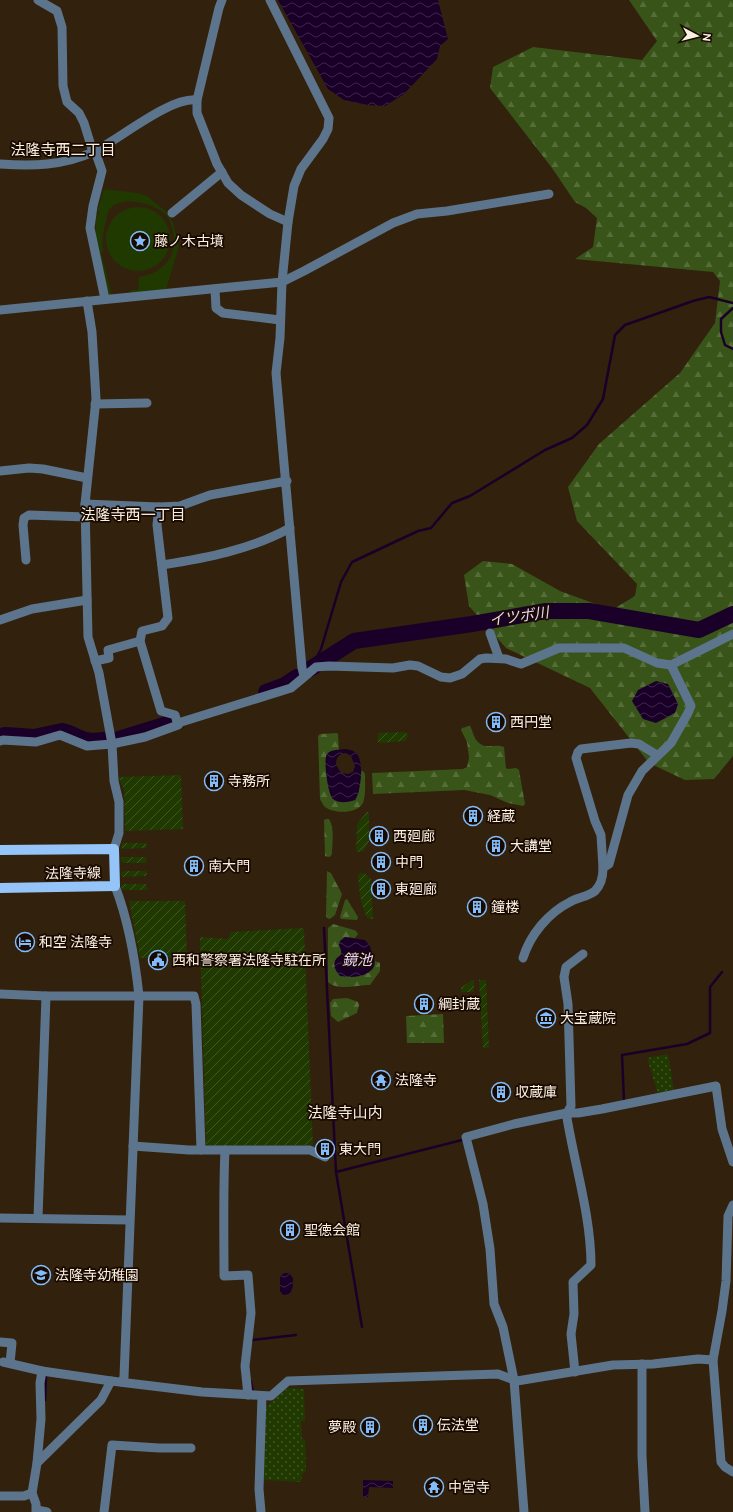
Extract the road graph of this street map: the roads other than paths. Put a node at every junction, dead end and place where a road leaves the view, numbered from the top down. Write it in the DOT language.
graph roads {
  1 [pos="38,0"];
  2 [pos="222,0"];
  3 [pos="270,0"];
  4 [pos="197,100"];
  5 [pos="94,152"];
  6 [pos="0,164"];
  7 [pos="222,172"];
  8 [pos="548,194"];
  9 [pos="172,212"];
  10 [pos="288,222"];
  11 [pos="282,282"];
  12 [pos="215,289"];
  13 [pos="105,299"];
  14 [pos="87,301"];
  15 [pos="0,310"];
  16 [pos="280,320"];
  17 [pos="147,403"];
  18 [pos="96,404"];
  19 [pos="0,471"];
  20 [pos="87,478"];
  21 [pos="287,482"];
  22 [pos="85,504"];
  23 [pos="159,507"];
  24 [pos="86,517"];
  25 [pos="290,528"];
  26 [pos="26,560"];
  27 [pos="162,565"];
  28 [pos="87,600"];
  29 [pos="0,620"];
  30 [pos="490,633"];
  31 [pos="733,634"];
  32 [pos="140,641"];
  33 [pos="499,658"];
  34 [pos="95,661"];
  35 [pos="671,665"];
  36 [pos="304,676"];
  37 [pos="178,723"];
  38 [pos="0,741"];
  39 [pos="112,744"];
  40 [pos="657,755"];
  41 [pos="114,849"];
  42 [pos="0,850"];
  43 [pos="603,868"];
  44 [pos="115,886"];
  45 [pos="0,888"];
  46 [pos="583,954"];
  47 [pos="524,958"];
  48 [pos="0,994"];
  49 [pos="46,996"];
  50 [pos="139,996"];
  51 [pos="568,1113"];
  52 [pos="133,1146"];
  53 [pos="201,1150"];
  54 [pos="225,1150"];
  55 [pos="325,1157"];
  56 [pos="733,1162"];
  57 [pos="733,1205"];
  58 [pos="0,1218"];
  59 [pos="38,1218"];
  60 [pos="130,1220"];
  61 [pos="729,1282"];
  62 [pos="0,1342"];
  63 [pos="714,1360"];
  64 [pos="642,1364"];
  65 [pos="42,1371"];
  66 [pos="575,1372"];
  67 [pos="111,1380"];
  68 [pos="123,1380"];
  69 [pos="514,1380"];
  70 [pos="248,1393"];
  71 [pos="262,1396"];
  72 [pos="191,1448"];
  73 [pos="37,1463"];
  74 [pos="733,1472"];
  75 [pos="32,1493"];
  76 [pos="0,1496"];
  77 [pos="36,1511"];
  78 [pos="47,1512"];
  79 [pos="104,1512"];
  80 [pos="261,1512"];
  81 [pos="524,1512"];
  82 [pos="645,1512"];
  1 -- 5 [label="street"];
  2 -- 4 [label="street"];
  3 -- 10 [label="street"];
  4 -- 5 [label="street"];
  4 -- 7 [label="street"];
  5 -- 6 [label="street"];
  5 -- 13 [label="street"];
  7 -- 9 [label="street"];
  7 -- 10 [label="street"];
  8 -- 11 [label="street"];
  10 -- 11 [label="street"];
  11 -- 12 [label="street"];
  11 -- 16 [label="street"];
  12 -- 13 [label="street"];
  12 -- 16 [label="street"];
  13 -- 14 [label="street"];
  14 -- 15 [label="street"];
  14 -- 18 [label="street"];
  16 -- 21 [label="street"];
  17 -- 18 [label="street"];
  18 -- 20 [label="street"];
  19 -- 20 [label="street"];
  20 -- 22 [label="street"];
  21 -- 23 [label="street"];
  21 -- 25 [label="street"];
  22 -- 23 [label="street"];
  22 -- 24 [label="street"];
  23 -- 27 [label="street"];
  24 -- 26 [label="street"];
  24 -- 28 [label="street"];
  25 -- 27 [label="street"];
  25 -- 36 [label="street"];
  27 -- 32 [label="street"];
  28 -- 29 [label="street"];
  28 -- 34 [label="street"];
  30 -- 33 [label="street"];
  31 -- 35 [label="street"];
  32 -- 34 [label="street"];
  32 -- 37 [label="street"];
  33 -- 35 [label="street"];
  33 -- 36 [label="street"];
  34 -- 39 [label="street"];
  35 -- 40 [label="street"];
  36 -- 37 [label="street"];
  37 -- 39 [label="street"];
  38 -- 39 [label="street"];
  39 -- 41 [label="street"];
  40 -- 43 [label="street"];
  40 -- 43 [label="street"];
  41 -- 42 [label="main road, 法隆寺線"];
  41 -- 44 [label="main road, 法隆寺線"];
  43 -- 47 [label="street"];
  44 -- 45 [label="main road, 法隆寺線"];
  44 -- 50 [label="street"];
  46 -- 51 [label="street"];
  48 -- 49 [label="street"];
  49 -- 50 [label="street"];
  49 -- 59 [label="street"];
  50 -- 52 [label="street"];
  50 -- 53 [label="street"];
  51 -- 56 [label="street"];
  51 -- 66 [label="street"];
  51 -- 69 [label="street"];
  52 -- 53 [label="street"];
  52 -- 60 [label="street"];
  53 -- 54 [label="street"];
  54 -- 55 [label="street"];
  54 -- 70 [label="street"];
  57 -- 61 [label="street"];
  58 -- 59 [label="street"];
  59 -- 60 [label="street"];
  60 -- 68 [label="street"];
  61 -- 63 [label="street"];
  62 -- 65 [label="street"];
  63 -- 64 [label="street"];
  63 -- 74 [label="street"];
  64 -- 66 [label="street"];
  64 -- 82 [label="street"];
  65 -- 67 [label="street"];
  65 -- 73 [label="street"];
  66 -- 69 [label="street"];
  67 -- 68 [label="street"];
  67 -- 73 [label="street"];
  68 -- 70 [label="street"];
  69 -- 71 [label="street"];
  69 -- 81 [label="street"];
  70 -- 71 [label="street"];
  71 -- 80 [label="street"];
  72 -- 79 [label="street"];
  73 -- 75 [label="street"];
  75 -- 76 [label="street"];
  75 -- 77 [label="street"];
  77 -- 78 [label="street"];
}
